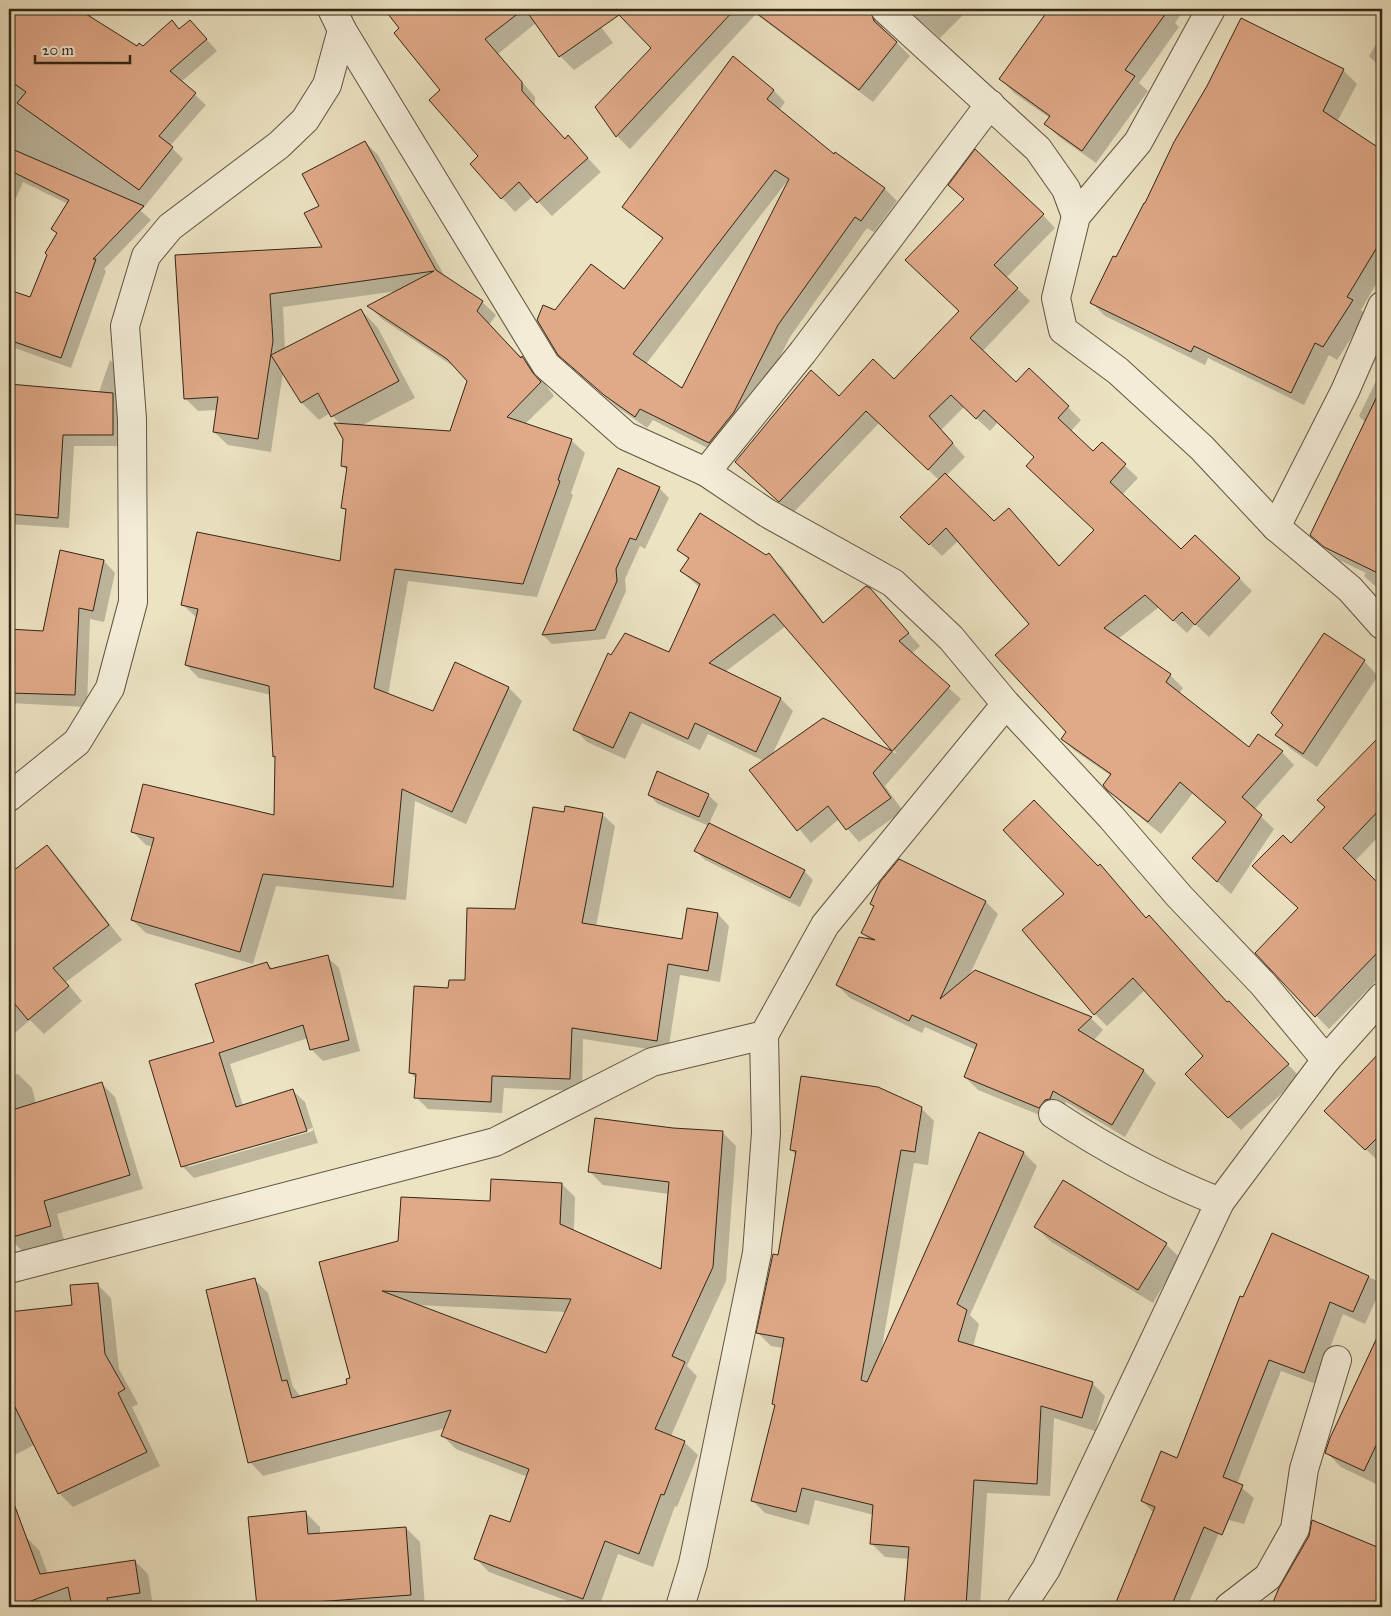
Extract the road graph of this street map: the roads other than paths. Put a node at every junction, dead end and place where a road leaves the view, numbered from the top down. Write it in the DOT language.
graph roads {
  1 [pos="885,9"];
  2 [pos="1211,9"];
  3 [pos="337,19"];
  4 [pos="990,104"];
  5 [pos="1076,216"];
  6 [pos="1382,306"];
  7 [pos="706,472"];
  8 [pos="1276,527"];
  9 [pos="1382,625"];
  10 [pos="1006,704"];
  11 [pos="9,797"];
  12 [pos="1382,997"];
  13 [pos="764,1035"];
  14 [pos="1326,1060"];
  15 [pos="1053,1114"];
  16 [pos="1220,1202"];
  17 [pos="9,1268"];
  18 [pos="1337,1360"];
  19 [pos="680,1607"];
  20 [pos="1021,1607"];
  21 [pos="1229,1607"];
  1 -- 4 [label="street"];
  2 -- 5 [label="street"];
  3 -- 7 [label="street"];
  3 -- 11 [label="street"];
  4 -- 5 [label="street"];
  4 -- 7 [label="street"];
  5 -- 8 [label="street"];
  6 -- 8 [label="street"];
  7 -- 10 [label="street"];
  8 -- 9 [label="street"];
  10 -- 13 [label="street"];
  10 -- 14 [label="street"];
  12 -- 14 [label="street"];
  13 -- 17 [label="street"];
  13 -- 19 [label="street"];
  14 -- 16 [label="street"];
  15 -- 16 [label="street"];
  16 -- 20 [label="street"];
  18 -- 21 [label="street"];
}
